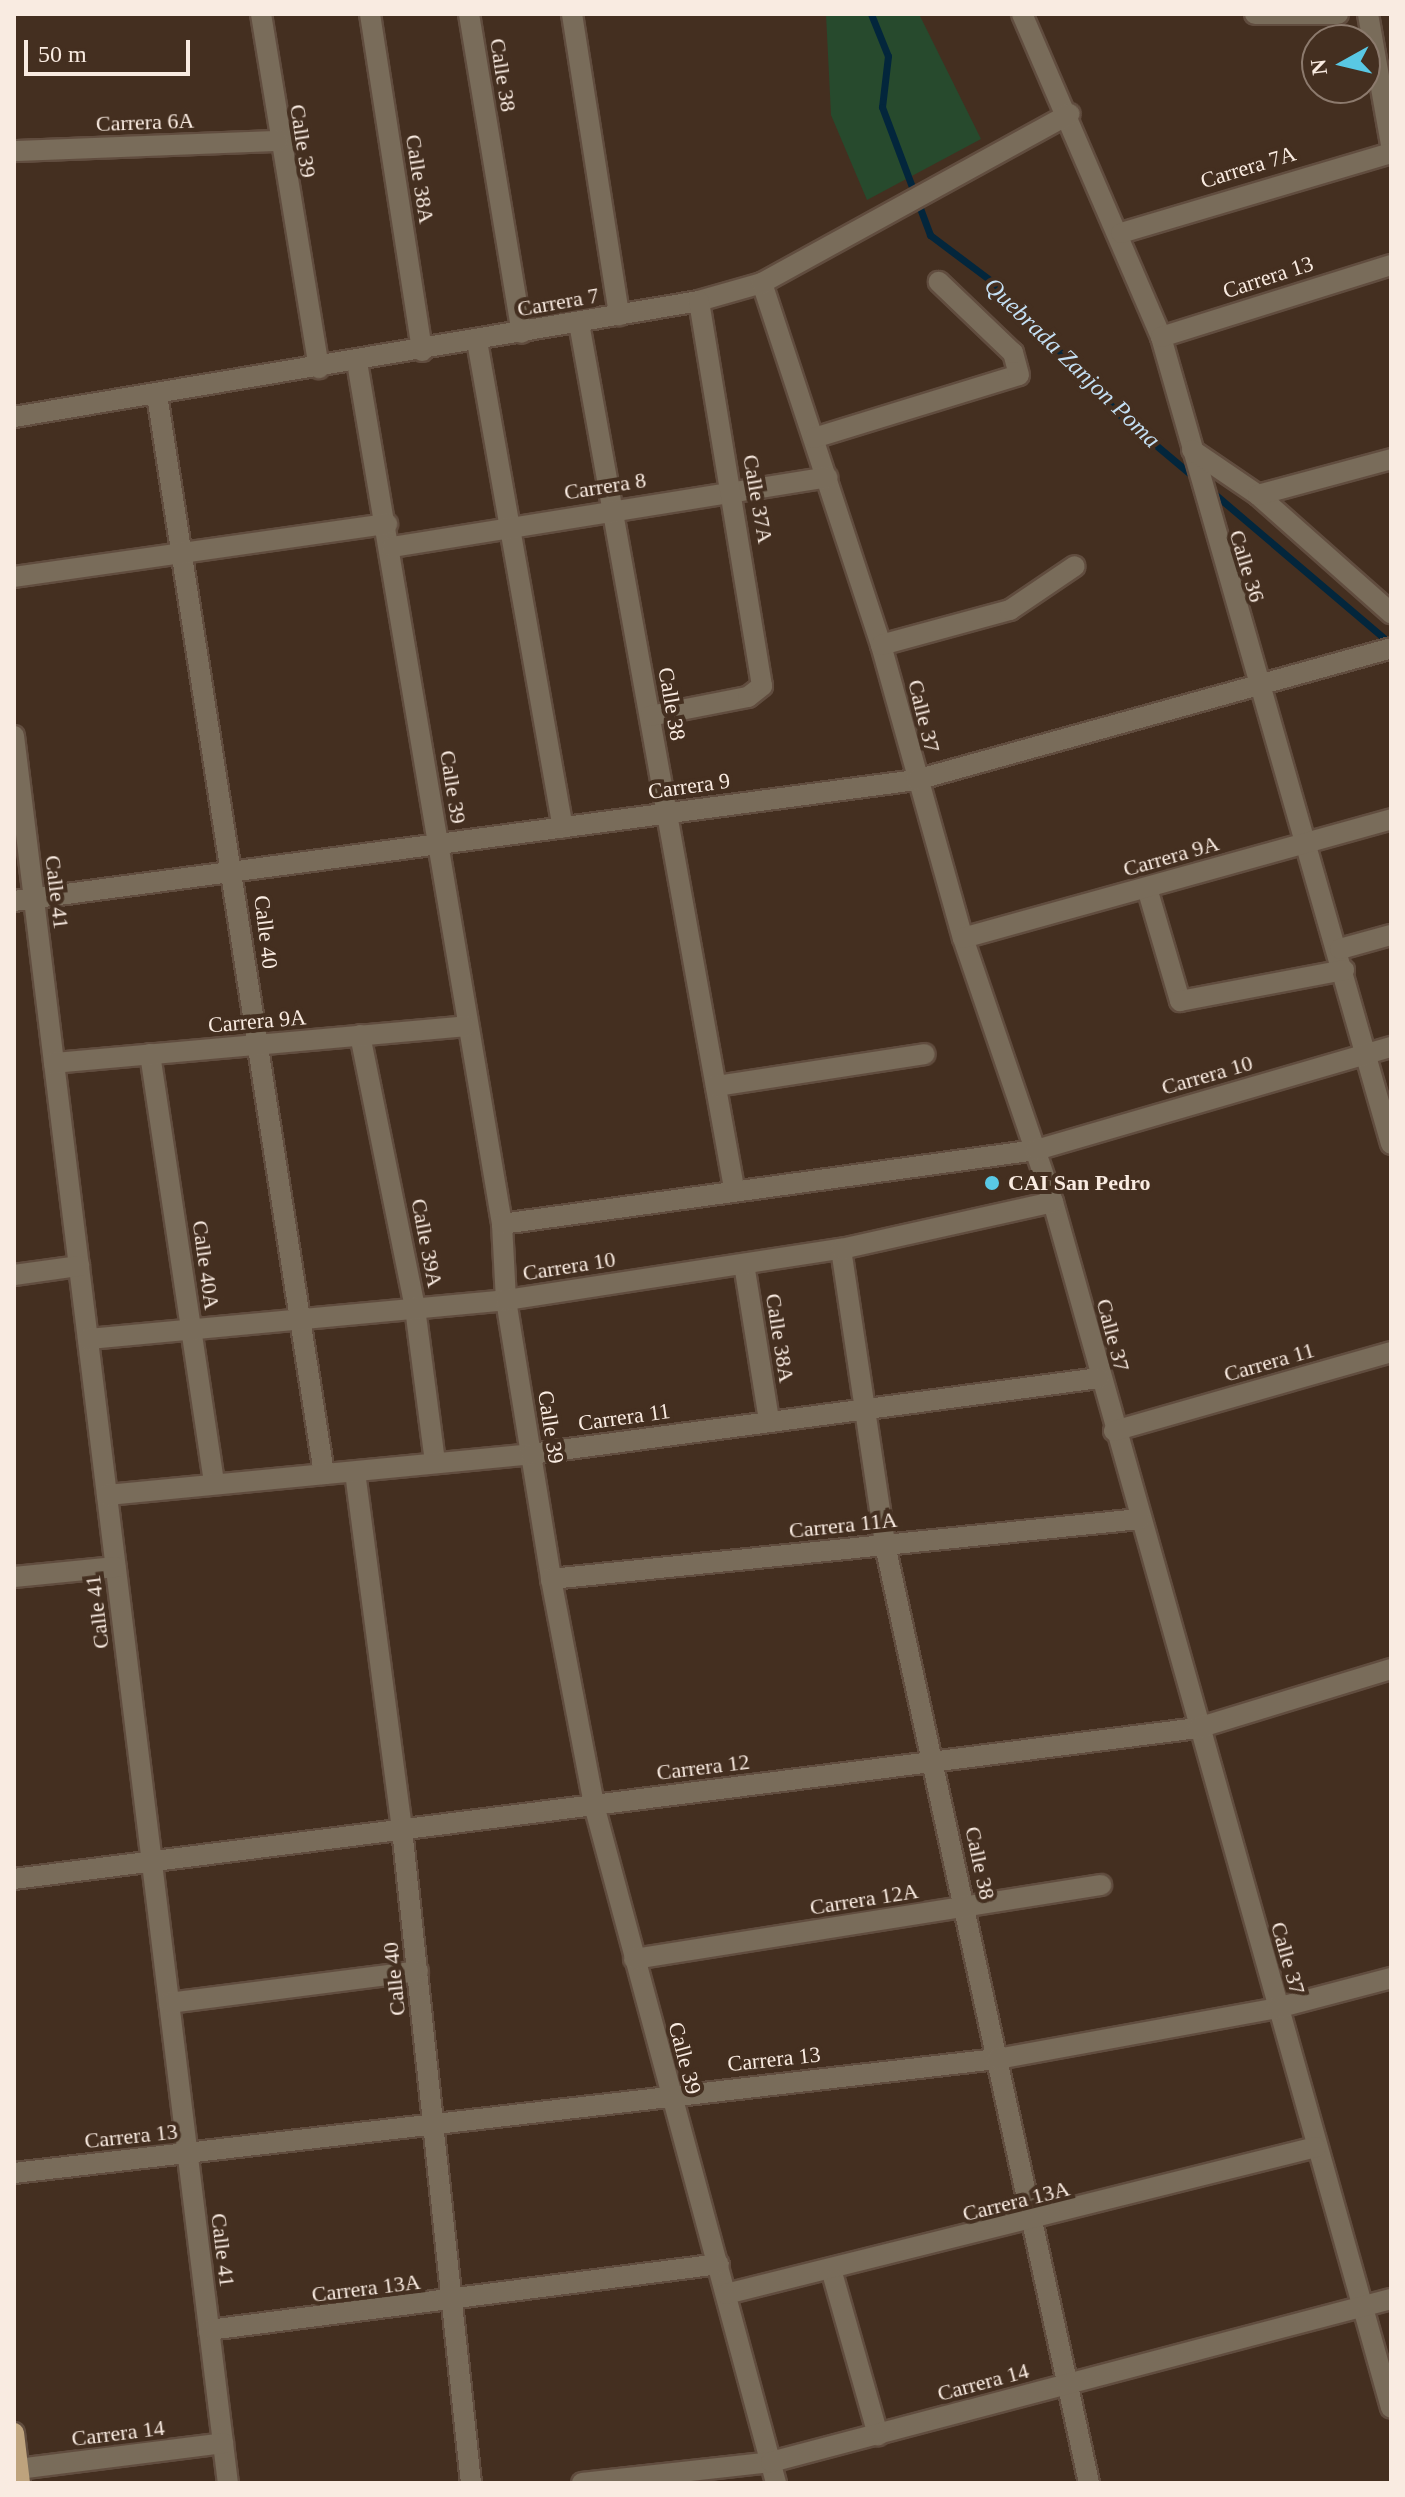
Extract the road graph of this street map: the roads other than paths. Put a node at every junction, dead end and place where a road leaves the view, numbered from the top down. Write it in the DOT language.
graph roads {
  1 [pos="261,14"];
  2 [pos="370,14"];
  3 [pos="469,14"];
  4 [pos="572,14"];
  5 [pos="1022,14"];
  6 [pos="1255,14"];
  7 [pos="1338,14"];
  8 [pos="1368,14"];
  9 [pos="1070,114"];
  10 [pos="278,141"];
  11 [pos="1391,145"];
  12 [pos="14,151"];
  13 [pos="1391,153"];
  14 [pos="1121,233"];
  15 [pos="1391,265"];
  16 [pos="939,282"];
  17 [pos="762,283"];
  18 [pos="699,301"];
  19 [pos="619,315"];
  20 [pos="579,323"];
  21 [pos="522,333"];
  22 [pos="1161,337"];
  23 [pos="477,341"];
  24 [pos="422,351"];
  25 [pos="357,362"];
  26 [pos="319,368"];
  27 [pos="157,395"];
  28 [pos="14,417"];
  29 [pos="814,438"];
  30 [pos="1192,450"];
  31 [pos="1391,459"];
  32 [pos="827,477"];
  33 [pos="733,491"];
  34 [pos="1258,495"];
  35 [pos="612,509"];
  36 [pos="387,524"];
  37 [pos="510,526"];
  38 [pos="392,547"];
  39 [pos="182,552"];
  40 [pos="1075,566"];
  41 [pos="14,577"];
  42 [pos="1391,613"];
  43 [pos="881,645"];
  44 [pos="1391,648"];
  45 [pos="1259,685"];
  46 [pos="650,716"];
  47 [pos="14,736"];
  48 [pos="916,780"];
  49 [pos="668,813"];
  50 [pos="1391,819"];
  51 [pos="563,827"];
  52 [pos="1306,841"];
  53 [pos="438,844"];
  54 [pos="234,871"];
  55 [pos="1147,888"];
  56 [pos="24,899"];
  57 [pos="1391,935"];
  58 [pos="963,938"];
  59 [pos="1340,949"];
  60 [pos="1344,970"];
  61 [pos="465,1026"];
  62 [pos="360,1035"];
  63 [pos="256,1045"];
  64 [pos="1391,1047"];
  65 [pos="150,1054"];
  66 [pos="925,1054"];
  67 [pos="1366,1054"];
  68 [pos="54,1063"];
  69 [pos="716,1086"];
  70 [pos="1391,1144"];
  71 [pos="1036,1150"];
  72 [pos="734,1188"];
  73 [pos="1053,1202"];
  74 [pos="502,1224"];
  75 [pos="841,1249"];
  76 [pos="744,1264"];
  77 [pos="79,1266"];
  78 [pos="14,1275"];
  79 [pos="506,1300"];
  80 [pos="415,1308"];
  81 [pos="298,1316"];
  82 [pos="191,1326"];
  83 [pos="88,1339"];
  84 [pos="1391,1352"];
  85 [pos="1099,1378"];
  86 [pos="864,1408"];
  87 [pos="769,1420"];
  88 [pos="1114,1431"];
  89 [pos="531,1454"];
  90 [pos="435,1462"];
  91 [pos="355,1472"];
  92 [pos="324,1474"];
  93 [pos="214,1483"];
  94 [pos="107,1495"];
  95 [pos="1140,1519"];
  96 [pos="885,1545"];
  97 [pos="116,1567"];
  98 [pos="14,1577"];
  99 [pos="551,1579"];
  100 [pos="1391,1669"];
  101 [pos="1198,1728"];
  102 [pos="934,1761"];
  103 [pos="594,1805"];
  104 [pos="402,1829"];
  105 [pos="152,1861"];
  106 [pos="14,1879"];
  107 [pos="1101,1885"];
  108 [pos="965,1908"];
  109 [pos="634,1959"];
  110 [pos="418,1971"];
  111 [pos="1391,1978"];
  112 [pos="169,2003"];
  113 [pos="1277,2008"];
  114 [pos="997,2059"];
  115 [pos="669,2094"];
  116 [pos="433,2126"];
  117 [pos="1316,2147"];
  118 [pos="187,2154"];
  119 [pos="14,2173"];
  120 [pos="1032,2223"];
  121 [pos="719,2264"];
  122 [pos="831,2269"];
  123 [pos="726,2294"];
  124 [pos="1391,2299"];
  125 [pos="451,2302"];
  126 [pos="1364,2306"];
  127 [pos="209,2330"];
  128 [pos="1069,2384"];
  129 [pos="1391,2408"];
  130 [pos="14,2433"];
  131 [pos="878,2435"];
  132 [pos="223,2443"];
  133 [pos="771,2462"];
  134 [pos="19,2476"];
  135 [pos="228,2483"];
  136 [pos="471,2483"];
  137 [pos="582,2483"];
  138 [pos="776,2483"];
  139 [pos="1089,2483"];
  1 -- 10 [label="street, Calle 39"];
  2 -- 24 [label="street, Calle 38A"];
  3 -- 21 [label="street, Calle 38"];
  4 -- 19 [label="street"];
  5 -- 9 [label="street, Calle 36"];
  6 -- 7 [label="street"];
  8 -- 11 [label="street"];
  9 -- 14 [label="street, Calle 36"];
  9 -- 17 [label="street, Carrera 7"];
  10 -- 12 [label="street, Carrera 6A"];
  10 -- 26 [label="street, Calle 39"];
  13 -- 14 [label="street, Carrera 7A"];
  14 -- 22 [label="street, Calle 36"];
  15 -- 22 [label="street, Carrera 13"];
  16 -- 29 [label="street"];
  17 -- 18 [label="street, Carrera 7"];
  17 -- 29 [label="street, Calle 37"];
  18 -- 19 [label="street, Carrera 7"];
  18 -- 33 [label="street, Calle 37A"];
  19 -- 20 [label="street, Carrera 7"];
  20 -- 21 [label="street, Carrera 7"];
  20 -- 35 [label="street, Calle 38"];
  21 -- 23 [label="street, Carrera 7"];
  22 -- 30 [label="street, Calle 36"];
  23 -- 24 [label="street, Carrera 7"];
  23 -- 37 [label="street"];
  24 -- 25 [label="street, Carrera 7"];
  25 -- 26 [label="street, Carrera 7"];
  25 -- 36 [label="street, Calle 39"];
  26 -- 27 [label="street, Carrera 7"];
  27 -- 28 [label="street, Carrera 7"];
  27 -- 39 [label="street, Calle 40"];
  29 -- 32 [label="street, Calle 37"];
  30 -- 34 [label="street"];
  30 -- 45 [label="street, Calle 36"];
  31 -- 34 [label="street"];
  32 -- 33 [label="street, Carrera 8"];
  32 -- 43 [label="street, Calle 37"];
  33 -- 35 [label="street, Carrera 8"];
  33 -- 46 [label="street, Calle 37A"];
  34 -- 42 [label="street"];
  35 -- 37 [label="street, Carrera 8"];
  35 -- 46 [label="street, Calle 38"];
  36 -- 38 [label="street, Calle 39"];
  36 -- 39 [label="street"];
  37 -- 38 [label="street, Carrera 8"];
  37 -- 51 [label="street"];
  38 -- 53 [label="street, Calle 39"];
  39 -- 41 [label="street"];
  39 -- 54 [label="street, Calle 40"];
  40 -- 43 [label="street"];
  43 -- 48 [label="street, Calle 37"];
  44 -- 45 [label="street, Carrera 9"];
  45 -- 48 [label="street, Carrera 9"];
  45 -- 52 [label="street, Calle 36"];
  46 -- 49 [label="street, Calle 38"];
  47 -- 56 [label="street, Calle 41"];
  48 -- 49 [label="street, Carrera 9"];
  48 -- 58 [label="street, Calle 37"];
  49 -- 51 [label="street, Carrera 9"];
  49 -- 69 [label="street, Calle 38"];
  50 -- 52 [label="street, Carrera 9A"];
  51 -- 53 [label="street, Carrera 9"];
  52 -- 55 [label="street, Carrera 9A"];
  52 -- 59 [label="street, Calle 36"];
  53 -- 54 [label="street, Carrera 9"];
  53 -- 61 [label="street, Calle 39"];
  54 -- 56 [label="street, Carrera 9"];
  54 -- 63 [label="street, Calle 40"];
  55 -- 58 [label="street, Carrera 9A"];
  55 -- 60 [label="street"];
  56 -- 68 [label="street, Calle 41"];
  57 -- 59 [label="street"];
  58 -- 71 [label="street, Calle 37"];
  59 -- 60 [label="street, Calle 36"];
  60 -- 67 [label="street, Calle 36"];
  61 -- 62 [label="street, Carrera 9A"];
  61 -- 74 [label="street, Calle 39"];
  62 -- 63 [label="street, Carrera 9A"];
  62 -- 80 [label="street, Calle 39A"];
  63 -- 65 [label="street, Carrera 9A"];
  63 -- 81 [label="street, Calle 40"];
  64 -- 67 [label="street, Carrera 10"];
  65 -- 68 [label="street, Carrera 9A"];
  65 -- 82 [label="street, Calle 40A"];
  66 -- 69 [label="street"];
  67 -- 70 [label="street, Calle 36"];
  67 -- 71 [label="street, Carrera 10"];
  68 -- 77 [label="street, Calle 41"];
  69 -- 72 [label="street, Calle 38"];
  71 -- 72 [label="street, Carrera 10"];
  71 -- 73 [label="street, Calle 37"];
  72 -- 74 [label="street, Carrera 10"];
  73 -- 75 [label="street, Carrera 10"];
  73 -- 85 [label="street, Calle 37"];
  74 -- 79 [label="street, Calle 39"];
  75 -- 76 [label="street, Carrera 10"];
  75 -- 86 [label="street, Calle 38"];
  76 -- 79 [label="street, Carrera 10"];
  76 -- 87 [label="street, Calle 38A"];
  77 -- 78 [label="street"];
  77 -- 83 [label="street, Calle 41"];
  79 -- 80 [label="street, Carrera 10"];
  79 -- 89 [label="street, Calle 39"];
  80 -- 81 [label="street, Carrera 10"];
  80 -- 90 [label="street, Calle 39A"];
  81 -- 82 [label="street, Carrera 10"];
  81 -- 92 [label="street, Calle 40"];
  82 -- 83 [label="street, Carrera 10"];
  82 -- 93 [label="street, Calle 40A"];
  83 -- 94 [label="street, Calle 41"];
  84 -- 88 [label="street, Carrera 11"];
  85 -- 86 [label="street, Carrera 11"];
  85 -- 88 [label="street, Calle 37"];
  86 -- 87 [label="street, Carrera 11"];
  86 -- 96 [label="street, Calle 38"];
  87 -- 89 [label="street, Carrera 11"];
  88 -- 95 [label="street, Calle 37"];
  89 -- 90 [label="street, Carrera 11"];
  89 -- 99 [label="street, Calle 39"];
  90 -- 91 [label="street, Carrera 11"];
  91 -- 92 [label="street, Carrera 11"];
  91 -- 104 [label="street, Calle 40"];
  92 -- 93 [label="street, Carrera 11"];
  93 -- 94 [label="street, Carrera 11"];
  94 -- 97 [label="street, Calle 41"];
  95 -- 96 [label="street, Carrera 11A"];
  95 -- 101 [label="street, Calle 37"];
  96 -- 99 [label="street, Carrera 11A"];
  96 -- 102 [label="street, Calle 38"];
  97 -- 98 [label="street"];
  97 -- 105 [label="street, Calle 41"];
  99 -- 103 [label="street, Calle 39"];
  100 -- 101 [label="street, Carrera 12"];
  101 -- 102 [label="street, Carrera 12"];
  101 -- 113 [label="street, Calle 37"];
  102 -- 103 [label="street, Carrera 12"];
  102 -- 108 [label="street, Calle 38"];
  103 -- 104 [label="street, Carrera 12"];
  103 -- 109 [label="street, Calle 39"];
  104 -- 105 [label="street, Carrera 12"];
  104 -- 110 [label="street, Calle 40"];
  105 -- 106 [label="street, Carrera 12"];
  105 -- 112 [label="street, Calle 41"];
  107 -- 108 [label="street, Carrera 12A"];
  108 -- 109 [label="street, Carrera 12A"];
  108 -- 114 [label="street, Calle 38"];
  109 -- 115 [label="street, Calle 39"];
  110 -- 112 [label="street"];
  110 -- 116 [label="street, Calle 40"];
  111 -- 113 [label="street, Carrera 13"];
  112 -- 118 [label="street, Calle 41"];
  113 -- 114 [label="street, Carrera 13"];
  113 -- 117 [label="street, Calle 37"];
  114 -- 115 [label="street, Carrera 13"];
  114 -- 120 [label="street, Calle 38"];
  115 -- 116 [label="street, Carrera 13"];
  115 -- 121 [label="street, Calle 39"];
  116 -- 118 [label="street, Carrera 13"];
  116 -- 125 [label="street, Calle 40"];
  117 -- 120 [label="street, Carrera 13A"];
  117 -- 126 [label="street, Calle 37"];
  118 -- 119 [label="street, Carrera 13"];
  118 -- 127 [label="street, Calle 41"];
  120 -- 122 [label="street, Carrera 13A"];
  120 -- 128 [label="street, Calle 38"];
  121 -- 123 [label="street, Calle 39"];
  121 -- 125 [label="street, Carrera 13A"];
  122 -- 123 [label="street, Carrera 13A"];
  122 -- 131 [label="street"];
  123 -- 133 [label="street, Calle 39"];
  124 -- 126 [label="street, Carrera 14"];
  125 -- 127 [label="street, Carrera 13A"];
  125 -- 136 [label="street, Calle 40"];
  126 -- 128 [label="street, Carrera 14"];
  126 -- 129 [label="street, Calle 37"];
  127 -- 132 [label="street, Calle 41"];
  128 -- 131 [label="street, Carrera 14"];
  128 -- 139 [label="street, Calle 38"];
  130 -- 134 [label="main road"];
  131 -- 133 [label="street, Carrera 14"];
  132 -- 134 [label="street, Carrera 14"];
  132 -- 135 [label="street, Calle 41"];
  133 -- 137 [label="street, Carrera 14"];
  133 -- 138 [label="street, Calle 39"];
}
